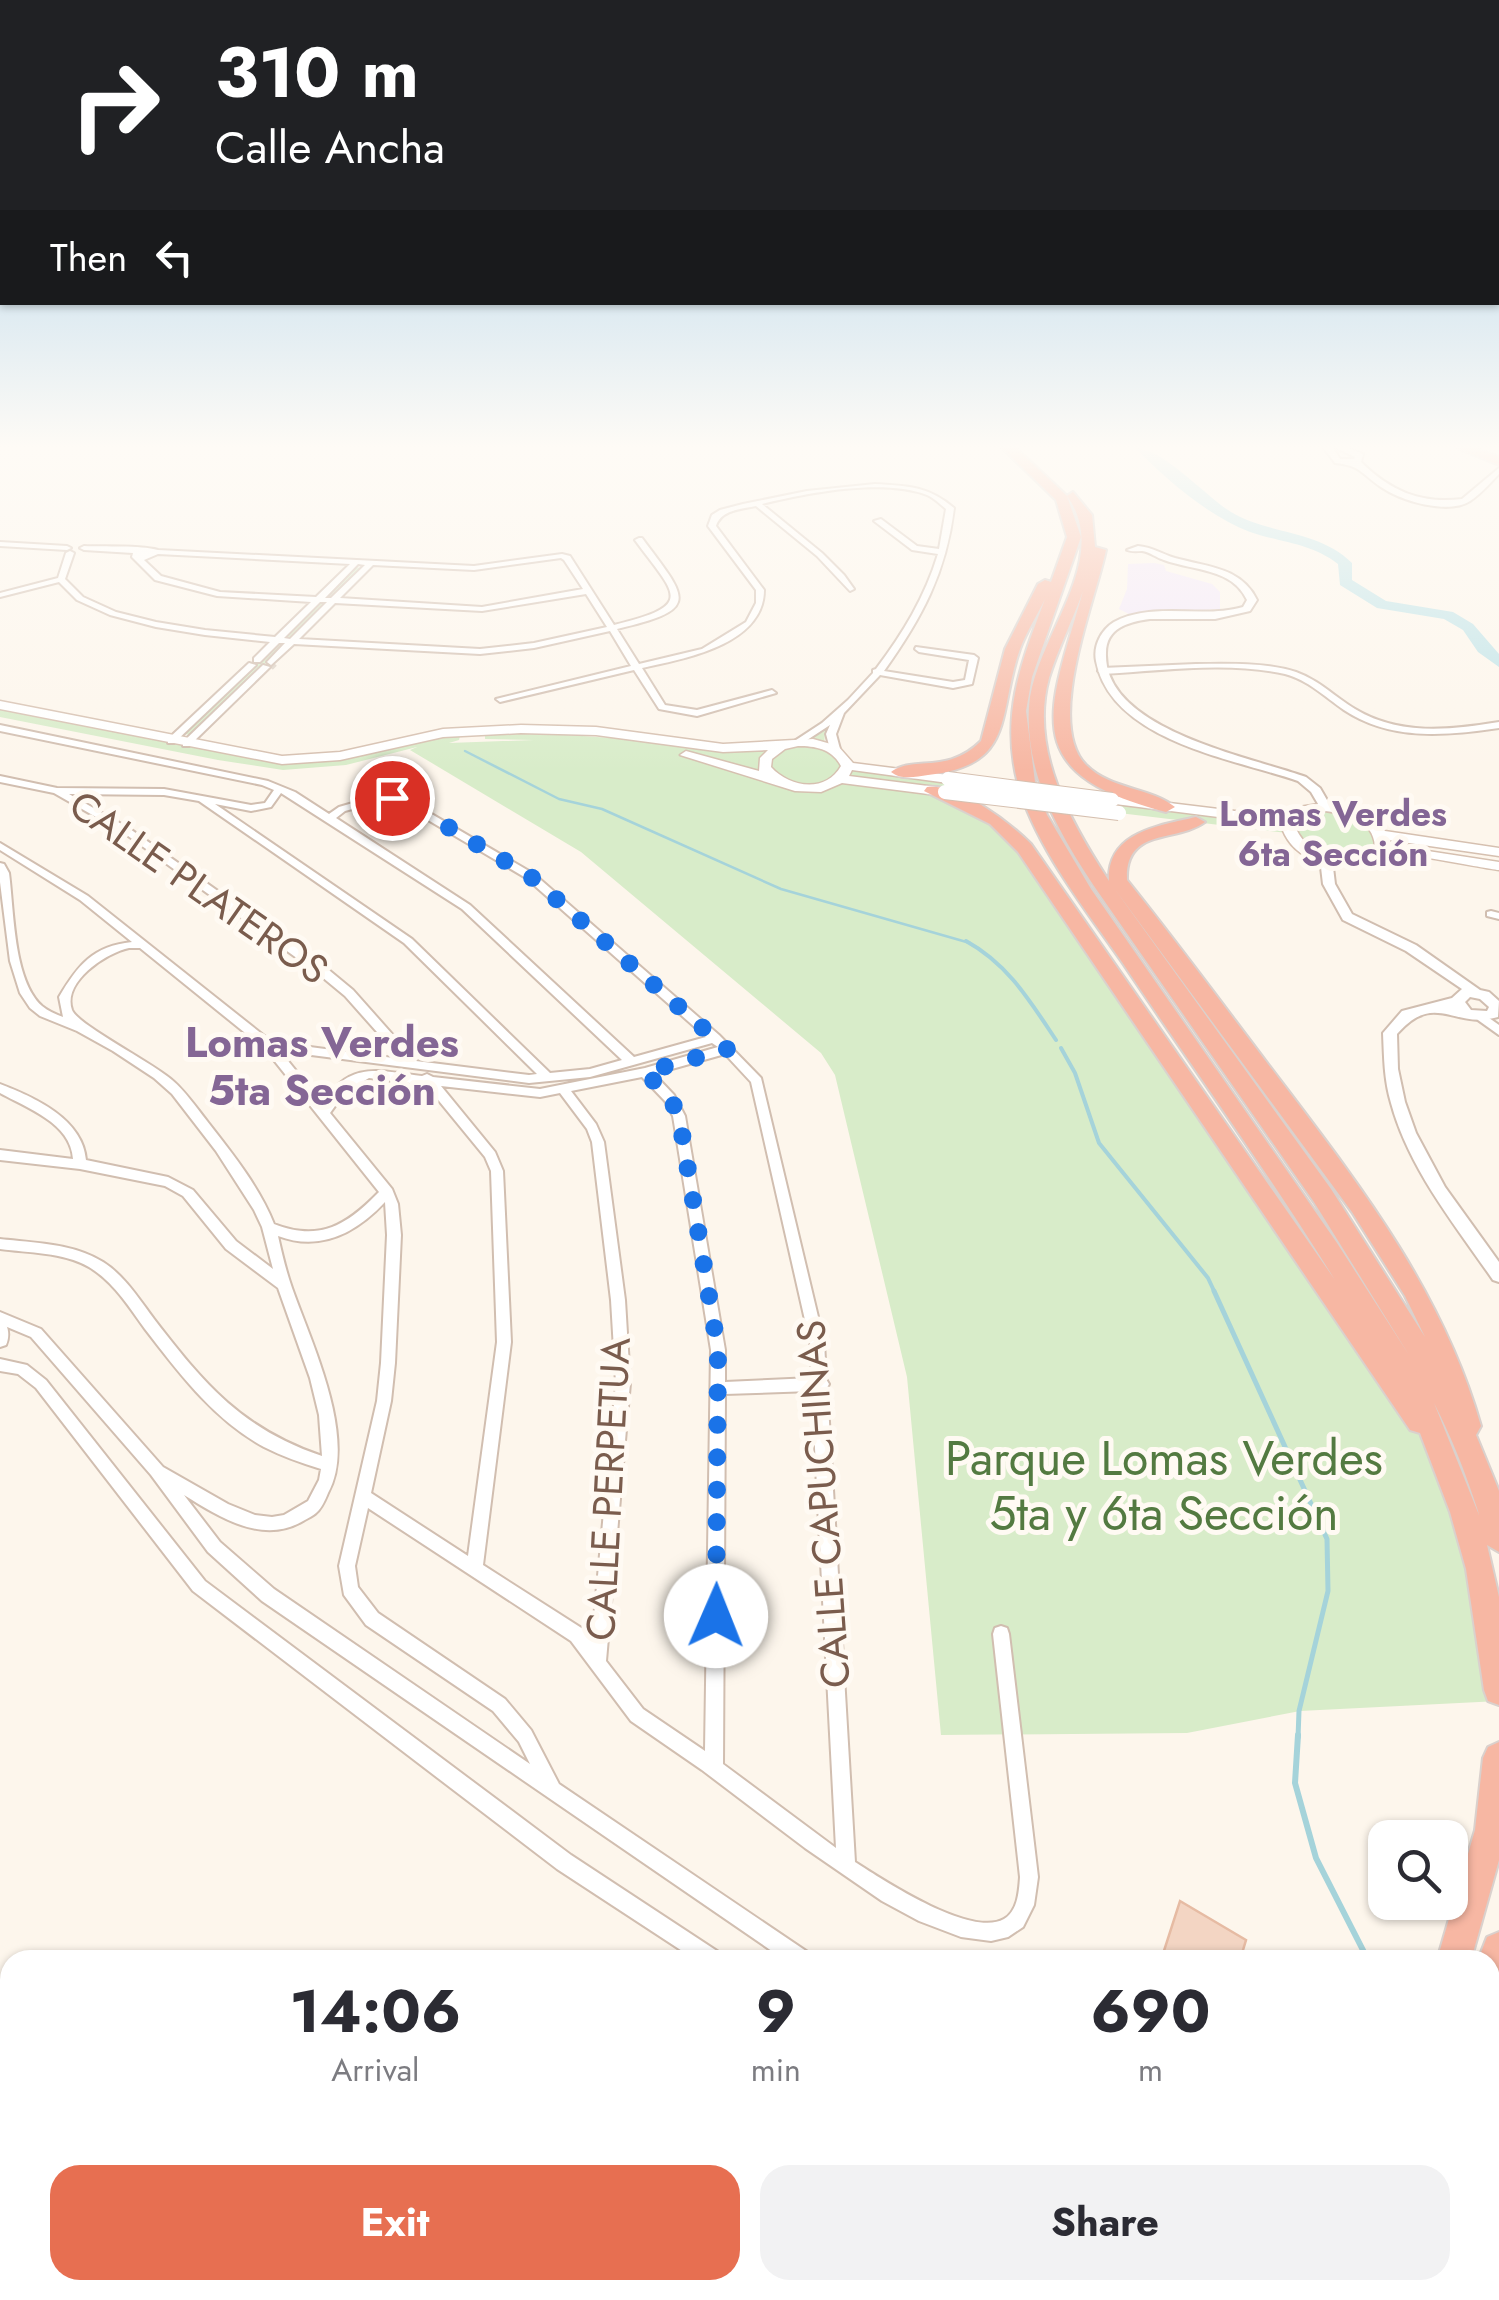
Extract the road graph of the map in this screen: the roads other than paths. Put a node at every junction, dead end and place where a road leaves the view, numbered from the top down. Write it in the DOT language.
graph roads {
  1 [pos="67,555"];
  2 [pos="140,555"];
  3 [pos="223,555"];
  4 [pos="651,555"];
  5 [pos="735,555"];
  6 [pos="820,555"];
  7 [pos="942,555"];
  8 [pos="1056,555"];
  9 [pos="1067,555"];
  10 [pos="1085,555"];
  11 [pos="1099,555"];
  12 [pos="1133,555"];
  13 [pos="1160,555"];
  14 [pos="356,562"];
  15 [pos="371,562"];
  16 [pos="61,579"];
  17 [pos="850,589"];
  18 [pos="587,591"];
  19 [pos="0,595"];
  20 [pos="318,600"];
  21 [pos="334,600"];
  22 [pos="1228,614"];
  23 [pos="611,628"];
  24 [pos="277,640"];
  25 [pos="293,642"];
  26 [pos="919,650"];
  27 [pos="259,666"];
  28 [pos="637,668"];
  29 [pos="876,672"];
  30 [pos="1104,674"];
  31 [pos="772,692"];
  32 [pos="500,699"];
  33 [pos="0,705"];
  34 [pos="0,717"];
  35 [pos="1499,725"];
  36 [pos="827,727"];
  37 [pos="0,728"];
  38 [pos="480,735"];
  39 [pos="462,737"];
  40 [pos="171,741"];
  41 [pos="798,742"];
  42 [pos="186,744"];
  43 [pos="781,746"];
  44 [pos="835,749"];
  45 [pos="844,772"];
  46 [pos="899,772"];
  47 [pos="771,778"];
  48 [pos="0,779"];
  49 [pos="280,788"];
  50 [pos="942,788"];
  51 [pos="57,791"];
  52 [pos="204,801"];
  53 [pos="1115,806"];
  54 [pos="1166,807"];
  55 [pos="1325,807"];
  56 [pos="329,818"];
  57 [pos="1196,822"];
  58 [pos="1288,828"];
  59 [pos="1382,841"];
  60 [pos="0,846"];
  61 [pos="1499,852"];
  62 [pos="1326,859"];
  63 [pos="0,866"];
  64 [pos="1499,866"];
  65 [pos="145,945"];
  66 [pos="1482,1005"];
  67 [pos="78,1026"];
  68 [pos="721,1044"];
  69 [pos="269,1046"];
  70 [pos="631,1061"];
  71 [pos="412,1063"];
  72 [pos="645,1072"];
  73 [pos="427,1078"];
  74 [pos="548,1078"];
  75 [pos="0,1088"];
  76 [pos="564,1090"];
  77 [pos="324,1114"];
  78 [pos="0,1154"];
  79 [pos="80,1164"];
  80 [pos="387,1192"];
  81 [pos="268,1227"];
  82 [pos="0,1244"];
  83 [pos="1499,1276"];
  84 [pos="284,1286"];
  85 [pos="0,1318"];
  86 [pos="0,1330"];
  87 [pos="0,1340"];
  88 [pos="0,1365"];
  89 [pos="822,1384"];
  90 [pos="720,1388"];
  91 [pos="1444,1458"];
  92 [pos="1476,1458"];
  93 [pos="329,1465"];
  94 [pos="156,1470"];
  95 [pos="364,1498"];
  96 [pos="1499,1539"];
  97 [pos="475,1567"];
  98 [pos="1001,1634"];
  99 [pos="598,1660"];
  100 [pos="1499,1690"];
  101 [pos="1499,1758"];
  102 [pos="714,1767"];
  103 [pos="554,1790"];
  104 [pos="846,1866"];
  105 [pos="698,1950"];
  106 [pos="787,1950"];
  107 [pos="1457,1950"];
  1 -- 16 [label="street"];
  2 -- 20 [label="street"];
  3 -- 14 [label="street"];
  4 -- 23 [label="street"];
  5 -- 28 [label="street"];
  6 -- 17 [label="street"];
  7 -- 29 [label="street"];
  8 -- 46 [label="highway"];
  9 -- 91 [label="highway"];
  10 -- 92 [label="highway"];
  11 -- 54 [label="highway"];
  12 -- 22 [label="street"];
  13 -- 22 [label="street"];
  14 -- 15 [label="street"];
  14 -- 20 [label="street"];
  15 -- 18 [label="street"];
  15 -- 21 [label="street"];
  16 -- 19 [label="street"];
  16 -- 24 [label="street"];
  18 -- 21 [label="street"];
  18 -- 23 [label="street"];
  20 -- 21 [label="street"];
  20 -- 24 [label="street"];
  21 -- 25 [label="street"];
  22 -- 30 [label="street"];
  23 -- 25 [label="street"];
  23 -- 28 [label="street"];
  24 -- 25 [label="street"];
  24 -- 27 [label="street"];
  25 -- 27 [label="street"];
  26 -- 29 [label="street"];
  27 -- 40 [label="street"];
  27 -- 42 [label="street"];
  28 -- 31 [label="street"];
  28 -- 32 [label="street"];
  29 -- 36 [label="street"];
  30 -- 35 [label="street"];
  30 -- 55 [label="street"];
  33 -- 40 [label="main road"];
  34 -- 39 [label="main road"];
  36 -- 41 [label="street"];
  36 -- 44 [label="street"];
  37 -- 49 [label="street"];
  38 -- 39 [label="main road"];
  38 -- 43 [label="main road"];
  38 -- 47 [label="main road"];
  39 -- 42 [label="main road"];
  40 -- 42 [label="main road"];
  41 -- 43 [label="main road"];
  41 -- 44 [label="main road"];
  43 -- 47 [label="main road"];
  44 -- 45 [label="main road"];
  45 -- 46 [label="main road"];
  45 -- 47 [label="main road"];
  45 -- 50 [label="main road"];
  46 -- 50 [label="main road"];
  48 -- 51 [label="street"];
  49 -- 52 [label="street, CALLE PLATEROS"];
  49 -- 56 [label="street"];
  50 -- 53 [label="main road, bridge"];
  50 -- 91 [label="highway"];
  51 -- 52 [label="street, CALLE PLATEROS"];
  51 -- 71 [label="street, CALLE PLATEROS"];
  52 -- 74 [label="street"];
  53 -- 54 [label="main road"];
  53 -- 57 [label="main road"];
  54 -- 58 [label="main road"];
  55 -- 58 [label="main road"];
  55 -- 59 [label="main road"];
  56 -- 68 [label="street, CALLE CAPUCHINAS"];
  56 -- 70 [label="street"];
  57 -- 58 [label="main road"];
  57 -- 92 [label="highway"];
  58 -- 62 [label="main road"];
  59 -- 61 [label="main road"];
  59 -- 62 [label="main road"];
  59 -- 64 [label="main road"];
  60 -- 65 [label="street"];
  62 -- 66 [label="street"];
  63 -- 67 [label="street"];
  65 -- 67 [label="street"];
  65 -- 69 [label="street"];
  66 -- 83 [label="street"];
  67 -- 81 [label="street"];
  68 -- 70 [label="street"];
  68 -- 72 [label="street"];
  68 -- 89 [label="street, CALLE CAPUCHINAS"];
  69 -- 71 [label="street"];
  69 -- 77 [label="street"];
  70 -- 74 [label="street"];
  71 -- 74 [label="street"];
  72 -- 76 [label="street"];
  72 -- 90 [label="street"];
  73 -- 76 [label="street"];
  73 -- 77 [label="street"];
  73 -- 97 [label="street"];
  75 -- 79 [label="street"];
  76 -- 99 [label="street, CALLE PERPETUA"];
  77 -- 80 [label="street"];
  78 -- 79 [label="street"];
  79 -- 84 [label="street"];
  80 -- 81 [label="street"];
  80 -- 95 [label="street"];
  81 -- 84 [label="street"];
  82 -- 93 [label="street"];
  84 -- 93 [label="street"];
  85 -- 94 [label="street"];
  86 -- 87 [label="street"];
  88 -- 105 [label="street"];
  89 -- 90 [label="street"];
  89 -- 104 [label="street, CALLE CAPUCHINAS"];
  90 -- 102 [label="street"];
  91 -- 100 [label="highway"];
  92 -- 96 [label="highway"];
  93 -- 94 [label="street"];
  94 -- 103 [label="street"];
  95 -- 97 [label="street"];
  95 -- 103 [label="street"];
  97 -- 99 [label="street"];
  98 -- 104 [label="street"];
  99 -- 102 [label="street"];
  101 -- 107 [label="highway"];
  102 -- 104 [label="street"];
  103 -- 106 [label="street"];
}
